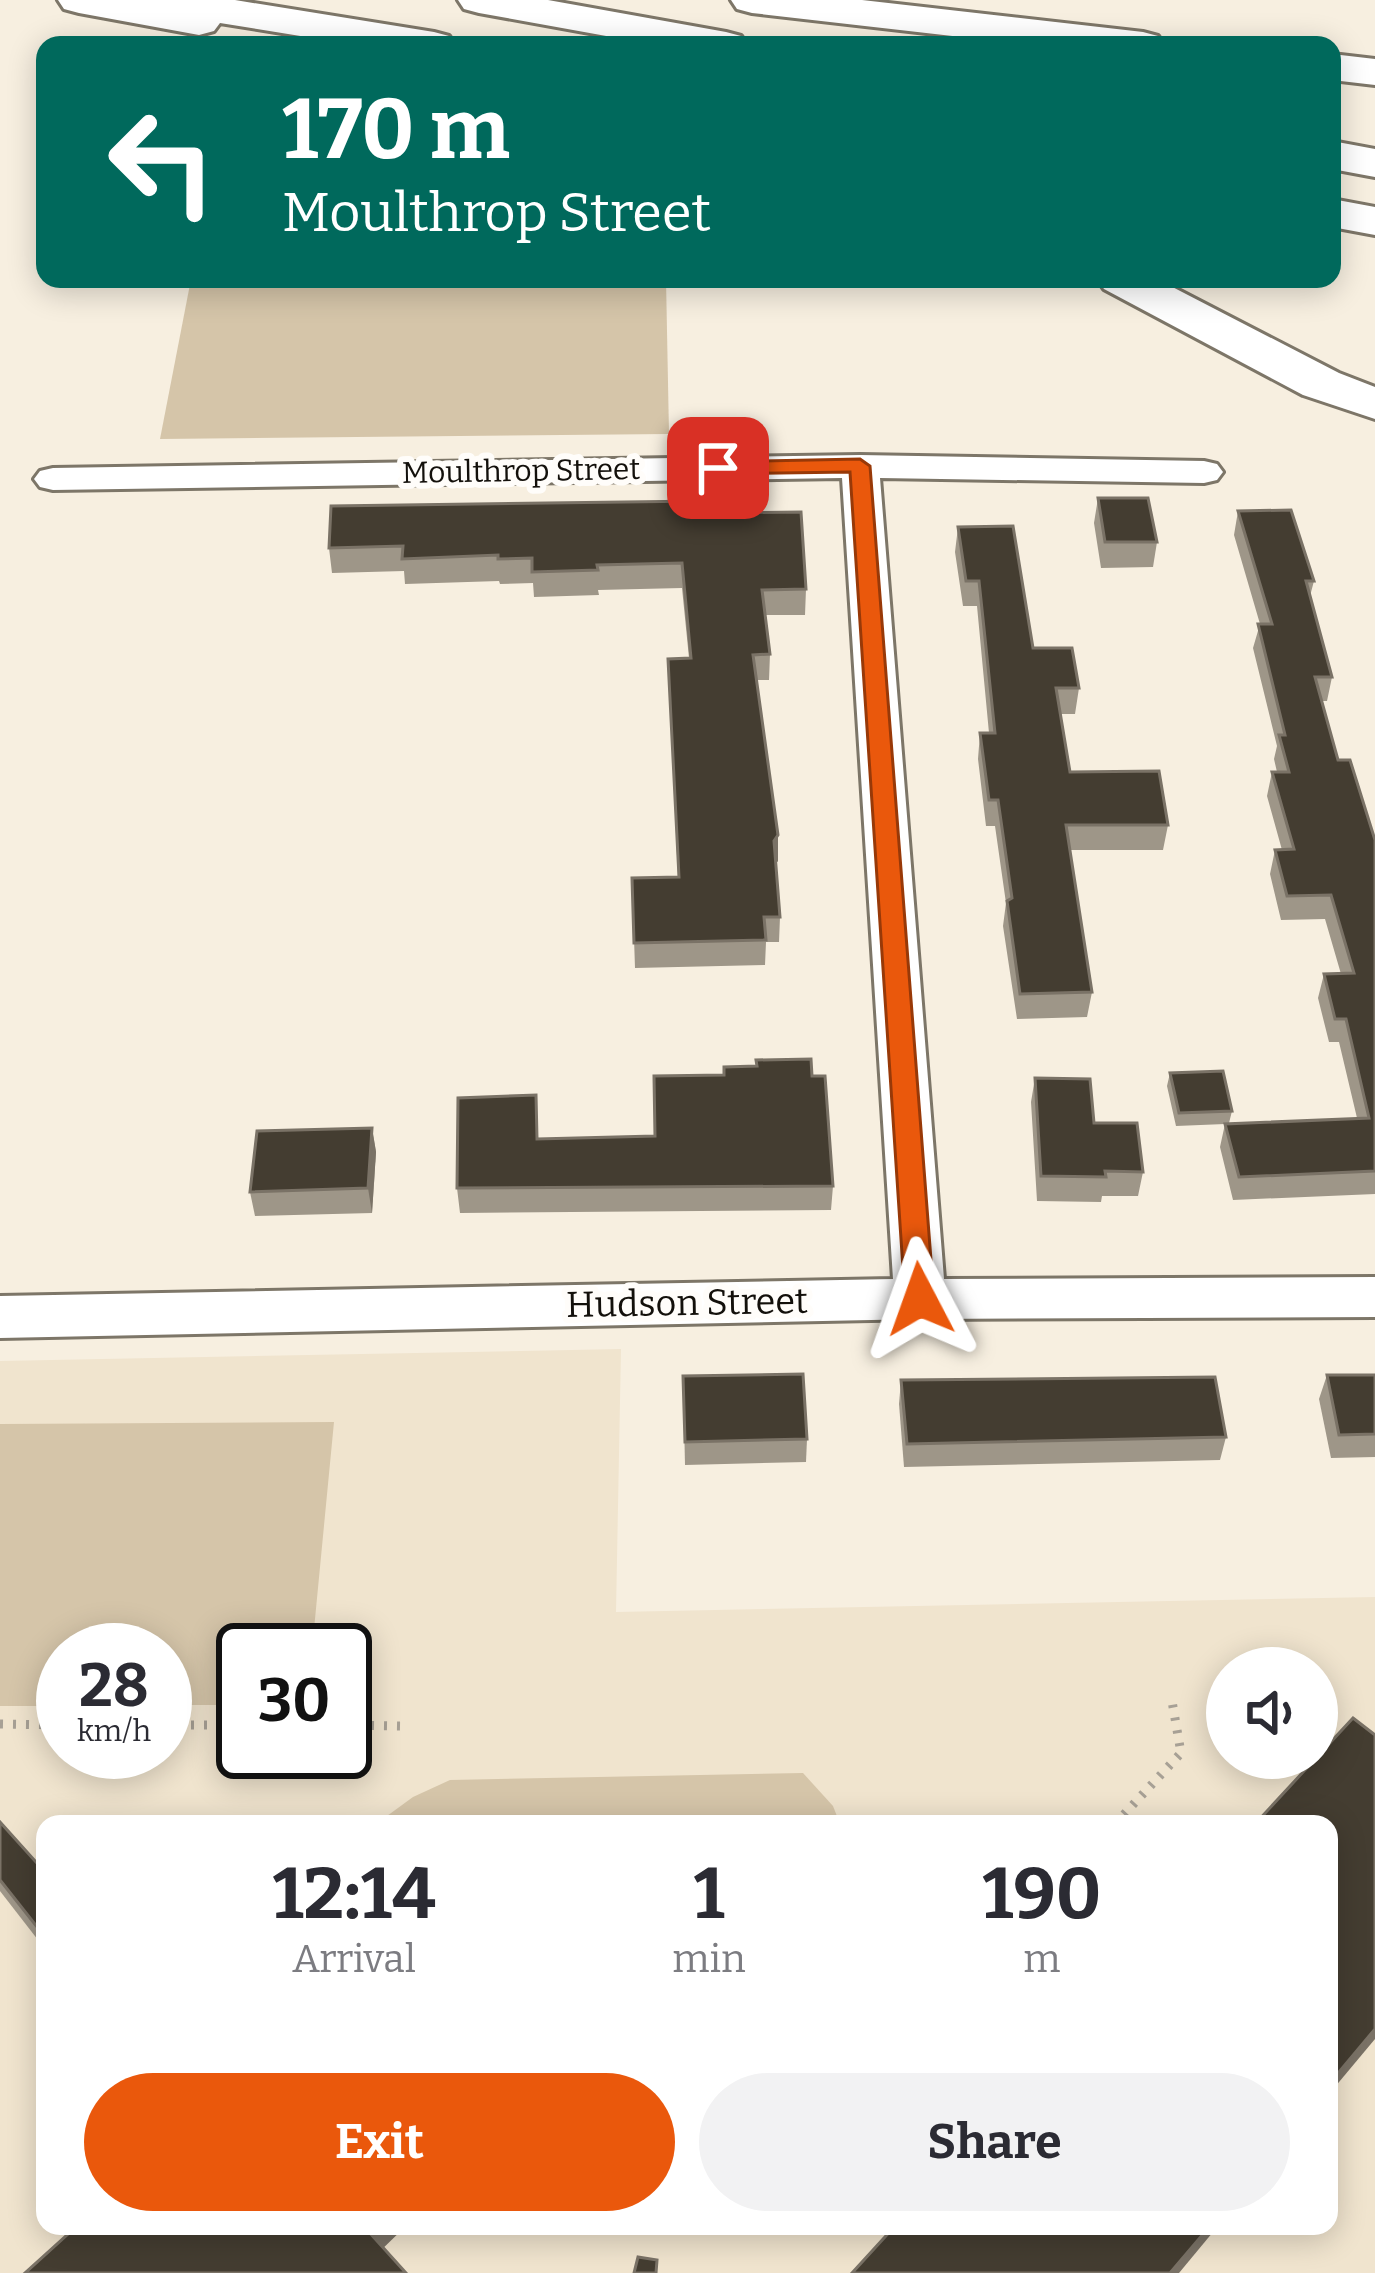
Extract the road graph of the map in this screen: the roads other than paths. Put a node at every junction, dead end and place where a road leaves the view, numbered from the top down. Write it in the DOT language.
graph roads {
  1 [pos="79,0"];
  2 [pos="158,0"];
  3 [pos="479,0"];
  4 [pos="752,0"];
  5 [pos="266,36"];
  6 [pos="379,36"];
  7 [pos="677,36"];
  8 [pos="1065,36"];
  9 [pos="1341,68"];
  10 [pos="1375,71"];
  11 [pos="1341,157"];
  12 [pos="1375,163"];
  13 [pos="1341,215"];
  14 [pos="1375,221"];
  15 [pos="1138,288"];
  16 [pos="1375,404"];
  17 [pos="860,466"];
  18 [pos="1204,472"];
  19 [pos="53,479"];
  20 [pos="1375,1297"];
  21 [pos="920,1299"];
  22 [pos="0,1317"];
  1 -- 5 [label="highway"];
  2 -- 6 [label="highway"];
  3 -- 7 [label="highway"];
  4 -- 8 [label="highway"];
  9 -- 10 [label="highway"];
  11 -- 12 [label="highway"];
  13 -- 14 [label="highway"];
  15 -- 16 [label="highway"];
  17 -- 18 [label="street, Moulthrop Street"];
  17 -- 19 [label="street, Moulthrop Street"];
  17 -- 21 [label="street"];
  20 -- 21 [label="street, Hudson Street"];
  21 -- 22 [label="street, Hudson Street"];
}
